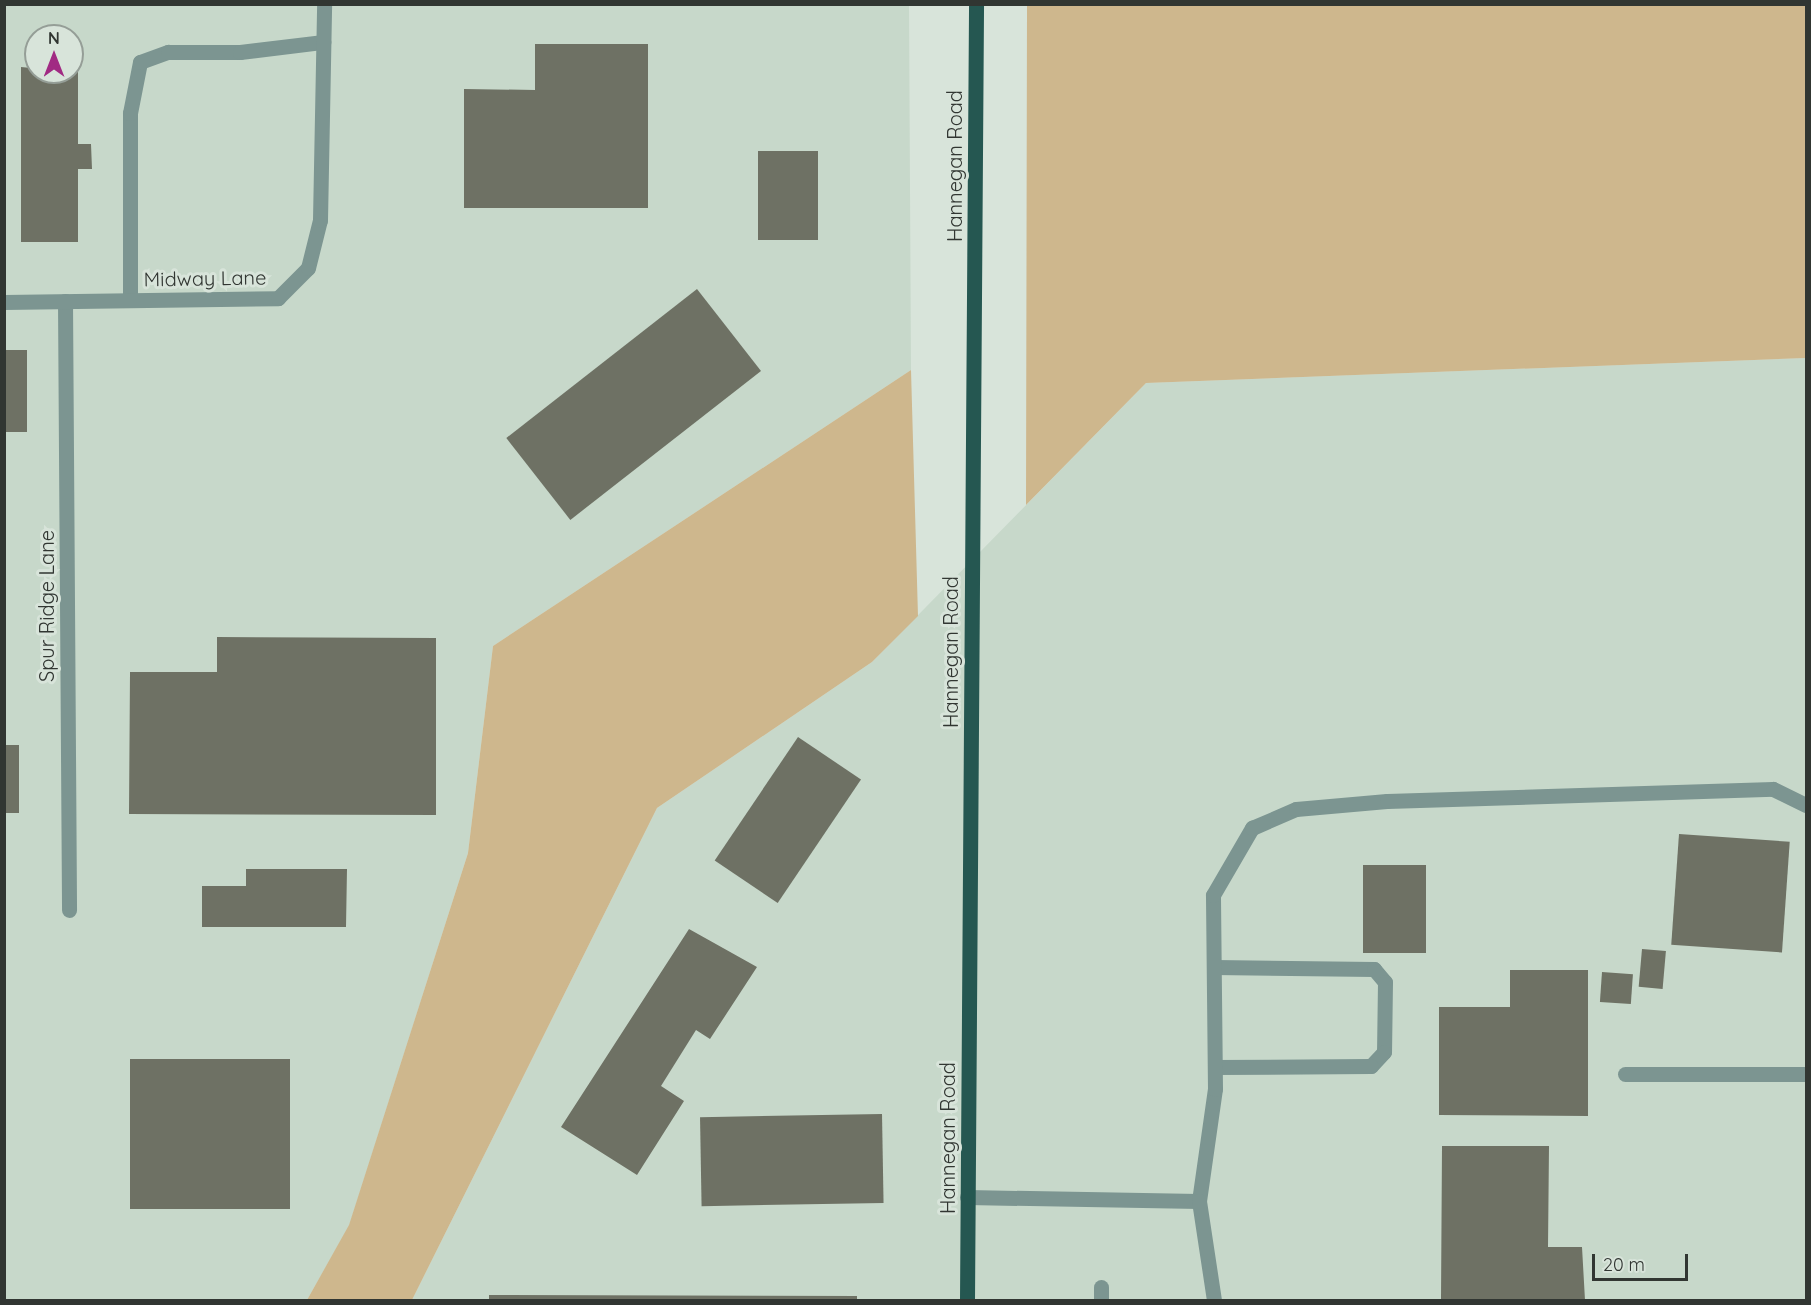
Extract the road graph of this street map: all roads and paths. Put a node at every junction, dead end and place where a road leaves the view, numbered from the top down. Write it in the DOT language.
graph roads {
  1 [pos="324,4"];
  2 [pos="976,4"];
  3 [pos="323,42"];
  4 [pos="130,300"];
  5 [pos="65,301"];
  6 [pos="4,302"];
  7 [pos="1806,805"];
  8 [pos="69,910"];
  9 [pos="1214,967"];
  10 [pos="1215,1067"];
  11 [pos="1625,1074"];
  12 [pos="1806,1074"];
  13 [pos="967,1197"];
  14 [pos="1198,1201"];
  15 [pos="967,1300"];
  16 [pos="1214,1300"];
  1 -- 3 [label="street, Midway Lane"];
  2 -- 13 [label="main road, Hannegan Road"];
  3 -- 4 [label="street, Midway Lane"];
  3 -- 4 [label="street"];
  4 -- 5 [label="street, Midway Lane"];
  5 -- 6 [label="street, Midway Lane"];
  5 -- 8 [label="street, Spur Ridge Lane"];
  7 -- 9 [label="street"];
  9 -- 10 [label="street"];
  9 -- 10 [label="street"];
  10 -- 14 [label="street"];
  11 -- 12 [label="street"];
  13 -- 14 [label="street"];
  13 -- 15 [label="main road, Hannegan Road"];
  14 -- 16 [label="street"];
}
